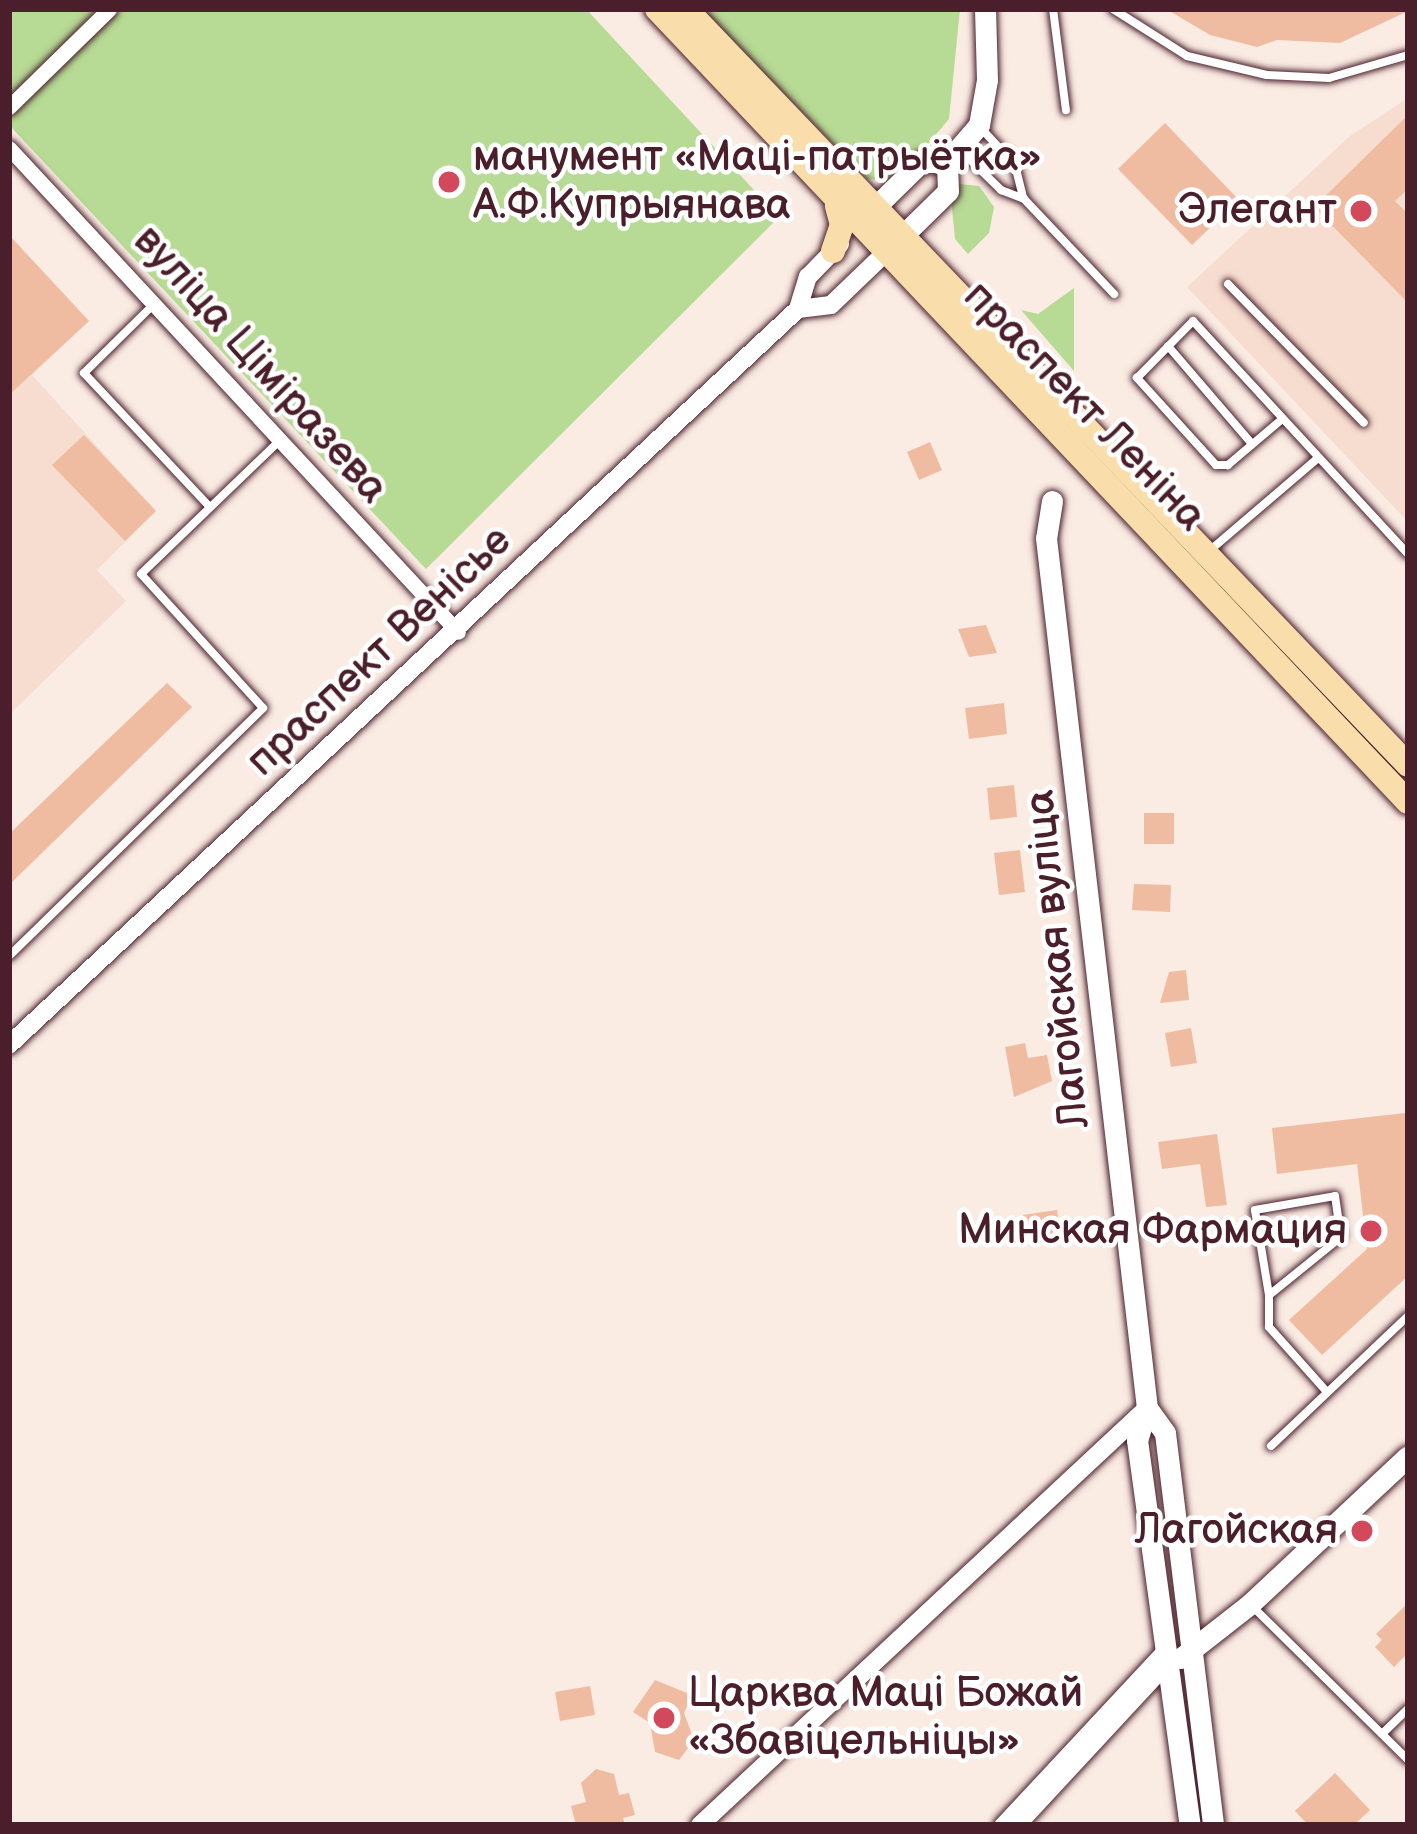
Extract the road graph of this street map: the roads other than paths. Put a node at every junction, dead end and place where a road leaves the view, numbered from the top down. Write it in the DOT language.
graph roads {
  1 [pos="109,9"];
  2 [pos="657,9"];
  3 [pos="686,9"];
  4 [pos="985,9"];
  5 [pos="1053,9"];
  6 [pos="1113,9"];
  7 [pos="1408,56"];
  8 [pos="9,107"];
  9 [pos="1066,110"];
  10 [pos="979,125"];
  11 [pos="9,148"];
  12 [pos="953,155"];
  13 [pos="1024,199"];
  14 [pos="836,203"];
  15 [pos="865,217"];
  16 [pos="893,245"];
  17 [pos="833,251"];
  18 [pos="1228,284"];
  19 [pos="1114,294"];
  20 [pos="155,303"];
  21 [pos="798,309"];
  22 [pos="1168,346"];
  23 [pos="1281,420"];
  24 [pos="1364,423"];
  25 [pos="280,440"];
  26 [pos="1252,444"];
  27 [pos="1317,459"];
  28 [pos="1052,501"];
  29 [pos="210,507"];
  30 [pos="1408,554"];
  31 [pos="1196,562"];
  32 [pos="458,632"];
  33 [pos="1408,765"];
  34 [pos="1408,802"];
  35 [pos="9,956"];
  36 [pos="9,1046"];
  37 [pos="1269,1295"];
  38 [pos="1408,1316"];
  39 [pos="1327,1393"];
  40 [pos="1147,1408"];
  41 [pos="1271,1446"];
  42 [pos="1408,1456"];
  43 [pos="1250,1604"];
  44 [pos="1177,1653"];
  45 [pos="1408,1708"];
  46 [pos="1382,1734"];
  47 [pos="1408,1760"];
  48 [pos="700,1825"];
  49 [pos="1001,1825"];
  50 [pos="1018,1825"];
  51 [pos="1190,1825"];
  52 [pos="1213,1825"];
  1 -- 8 [label="street"];
  2 -- 14 [label="main road, праспект Леніна"];
  3 -- 15 [label="main road, праспект Леніна"];
  4 -- 10 [label="main road"];
  5 -- 9 [label="lane"];
  6 -- 7 [label="lane"];
  10 -- 12 [label="main road"];
  10 -- 13 [label="lane"];
  11 -- 20 [label="street, вуліца Ціміразева"];
  12 -- 13 [label="lane"];
  12 -- 15 [label="main road"];
  12 -- 16 [label="main road"];
  13 -- 19 [label="lane"];
  14 -- 15 [label="main road, праспект Леніна"];
  14 -- 17 [label="main road"];
  15 -- 16 [label="main road, праспект Леніна"];
  15 -- 17 [label="street, праспект Венісье"];
  16 -- 21 [label="street, праспект Венісье"];
  16 -- 31 [label="main road, праспект Леніна"];
  17 -- 21 [label="street, праспект Венісье"];
  18 -- 24 [label="lane"];
  20 -- 25 [label="street, вуліца Ціміразева"];
  20 -- 29 [label="lane"];
  21 -- 32 [label="street, праспект Венісье"];
  22 -- 23 [label="lane"];
  22 -- 26 [label="lane"];
  22 -- 26 [label="lane"];
  23 -- 26 [label="lane"];
  23 -- 27 [label="lane"];
  25 -- 29 [label="lane"];
  25 -- 32 [label="street, вуліца Ціміразева"];
  27 -- 30 [label="lane"];
  27 -- 31 [label="lane"];
  28 -- 40 [label="main road, Лагойская вуліца"];
  29 -- 35 [label="lane"];
  31 -- 33 [label="main road, праспект Леніна"];
  31 -- 34 [label="main road, праспект Леніна"];
  32 -- 36 [label="street, праспект Венісье"];
  37 -- 37 [label="lane"];
  37 -- 39 [label="lane"];
  38 -- 39 [label="lane"];
  39 -- 41 [label="lane"];
  40 -- 44 [label="main road, Лагойская вуліца"];
  40 -- 48 [label="street"];
  42 -- 43 [label="main road"];
  43 -- 44 [label="main road"];
  43 -- 46 [label="lane"];
  44 -- 49 [label="street"];
  44 -- 50 [label="street"];
  44 -- 51 [label="main road, Лагойская вуліца"];
  44 -- 52 [label="main road, Лагойская вуліца"];
  45 -- 46 [label="lane"];
  46 -- 47 [label="lane"];
}
